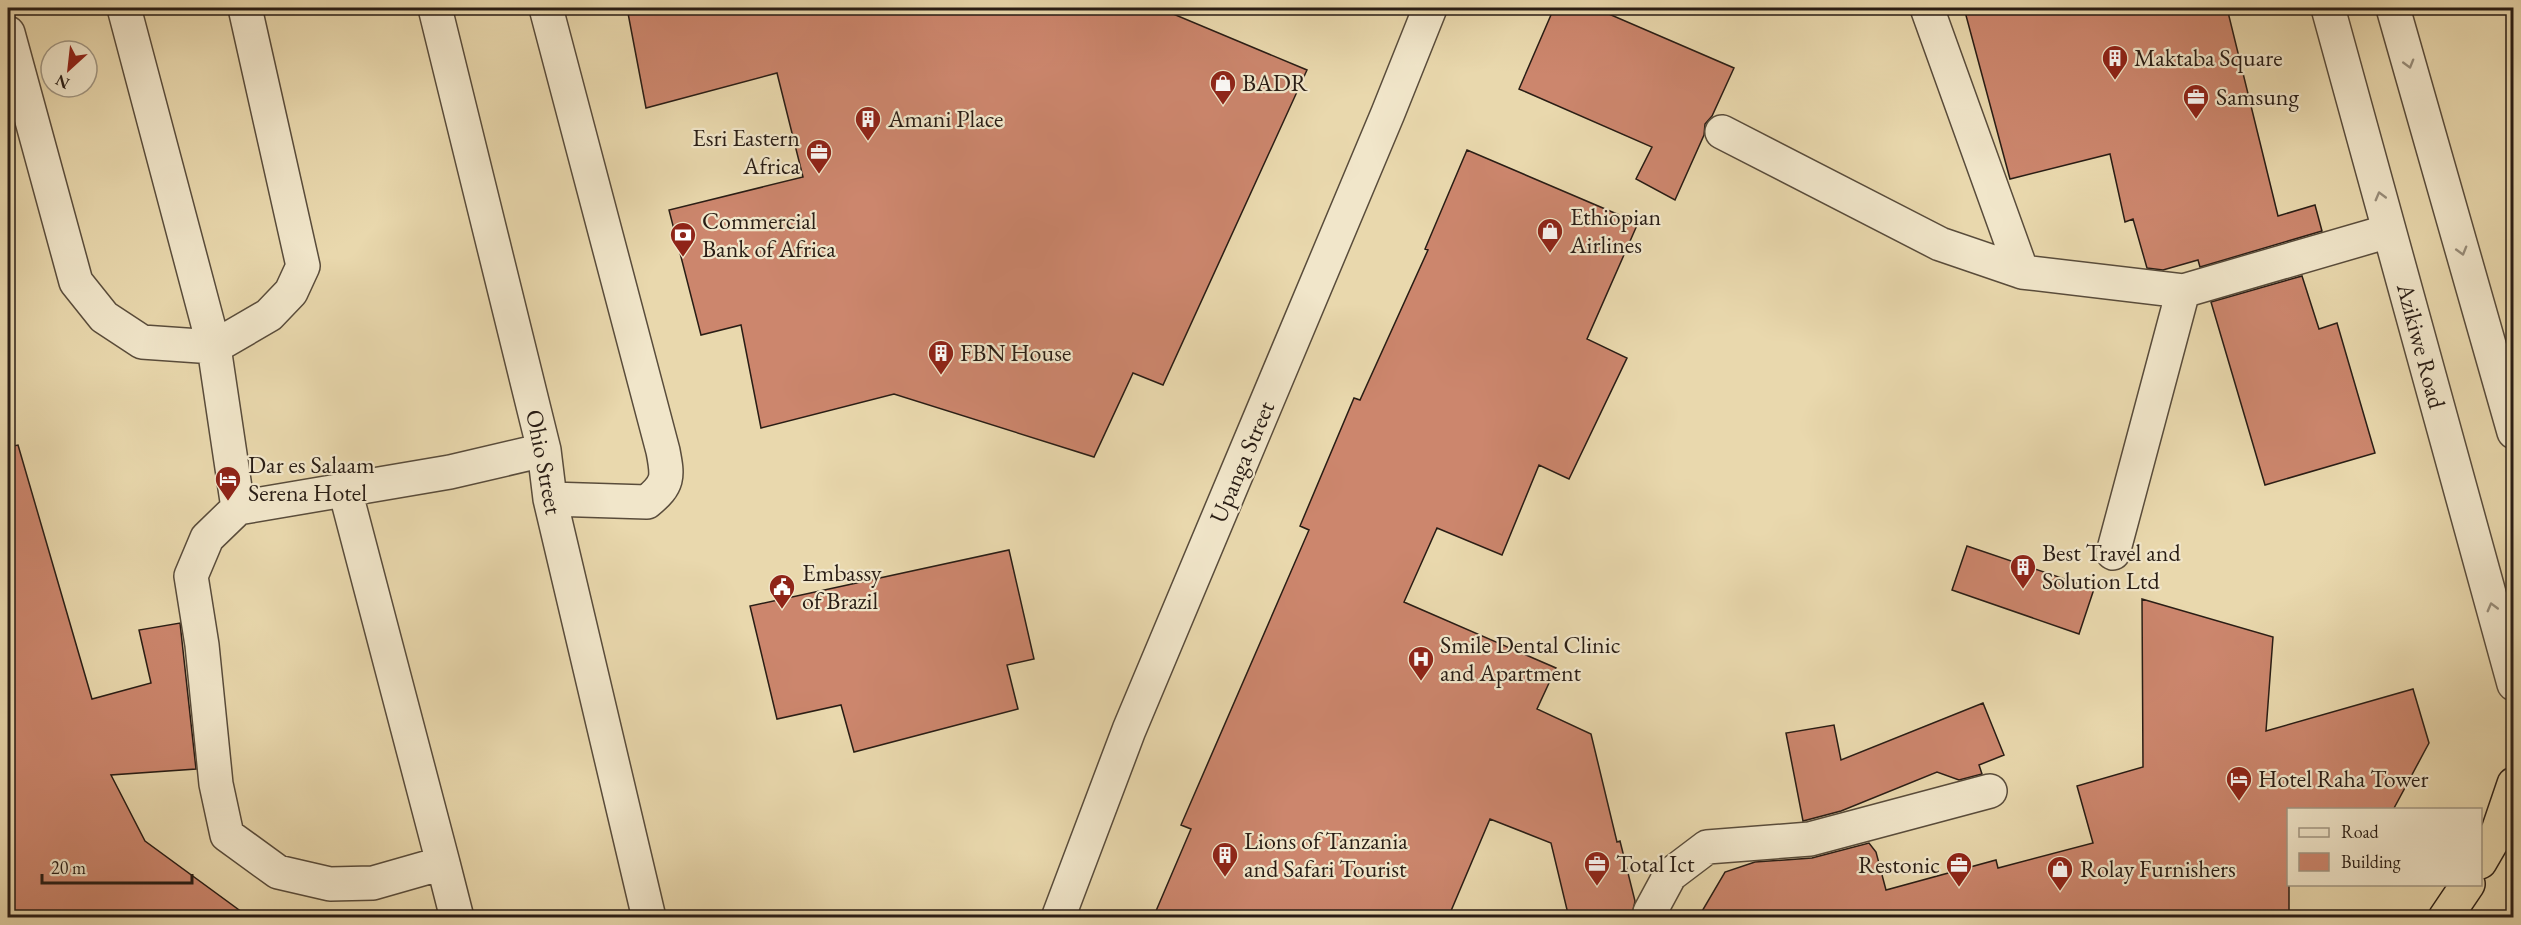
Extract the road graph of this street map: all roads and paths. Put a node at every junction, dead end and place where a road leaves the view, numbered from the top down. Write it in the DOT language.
graph roads {
  1 [pos="124,8"];
  2 [pos="245,8"];
  3 [pos="435,8"];
  4 [pos="546,8"];
  5 [pos="1430,8"];
  6 [pos="1927,8"];
  7 [pos="2328,8"];
  8 [pos="2393,8"];
  9 [pos="8,33"];
  10 [pos="1722,132"];
  11 [pos="2389,231"];
  12 [pos="2022,272"];
  13 [pos="2183,291"];
  14 [pos="214,347"];
  15 [pos="2514,432"];
  16 [pos="544,450"];
  17 [pos="345,490"];
  18 [pos="550,499"];
  19 [pos="238,508"];
  20 [pos="2113,553"];
  21 [pos="2514,684"];
  22 [pos="2514,784"];
  23 [pos="1990,790"];
  24 [pos="2482,860"];
  25 [pos="443,863"];
  26 [pos="2467,886"];
  27 [pos="457,918"];
  28 [pos="650,918"];
  29 [pos="1058,918"];
  30 [pos="1651,918"];
  31 [pos="2445,918"];
  1 -- 14 [label="street"];
  2 -- 14 [label="street"];
  3 -- 16 [label="street, Ohio Street"];
  4 -- 18 [label="street"];
  5 -- 29 [label="street, Upanga Street"];
  6 -- 12 [label="street"];
  11 -- 7 [label="street, Azikiwe Road, one-way"];
  8 -- 15 [label="street, one-way"];
  9 -- 14 [label="street"];
  10 -- 12 [label="street"];
  11 -- 13 [label="street"];
  21 -- 11 [label="street, Azikiwe Road, one-way"];
  12 -- 13 [label="street"];
  13 -- 20 [label="street"];
  14 -- 19 [label="street"];
  16 -- 17 [label="street"];
  16 -- 18 [label="street, Ohio Street"];
  17 -- 19 [label="street"];
  17 -- 25 [label="street"];
  18 -- 28 [label="street, Ohio Street"];
  19 -- 25 [label="street"];
  22 -- 24 [label="highway"];
  23 -- 30 [label="street"];
  25 -- 27 [label="street"];
  26 -- 31 [label="highway"];
}
